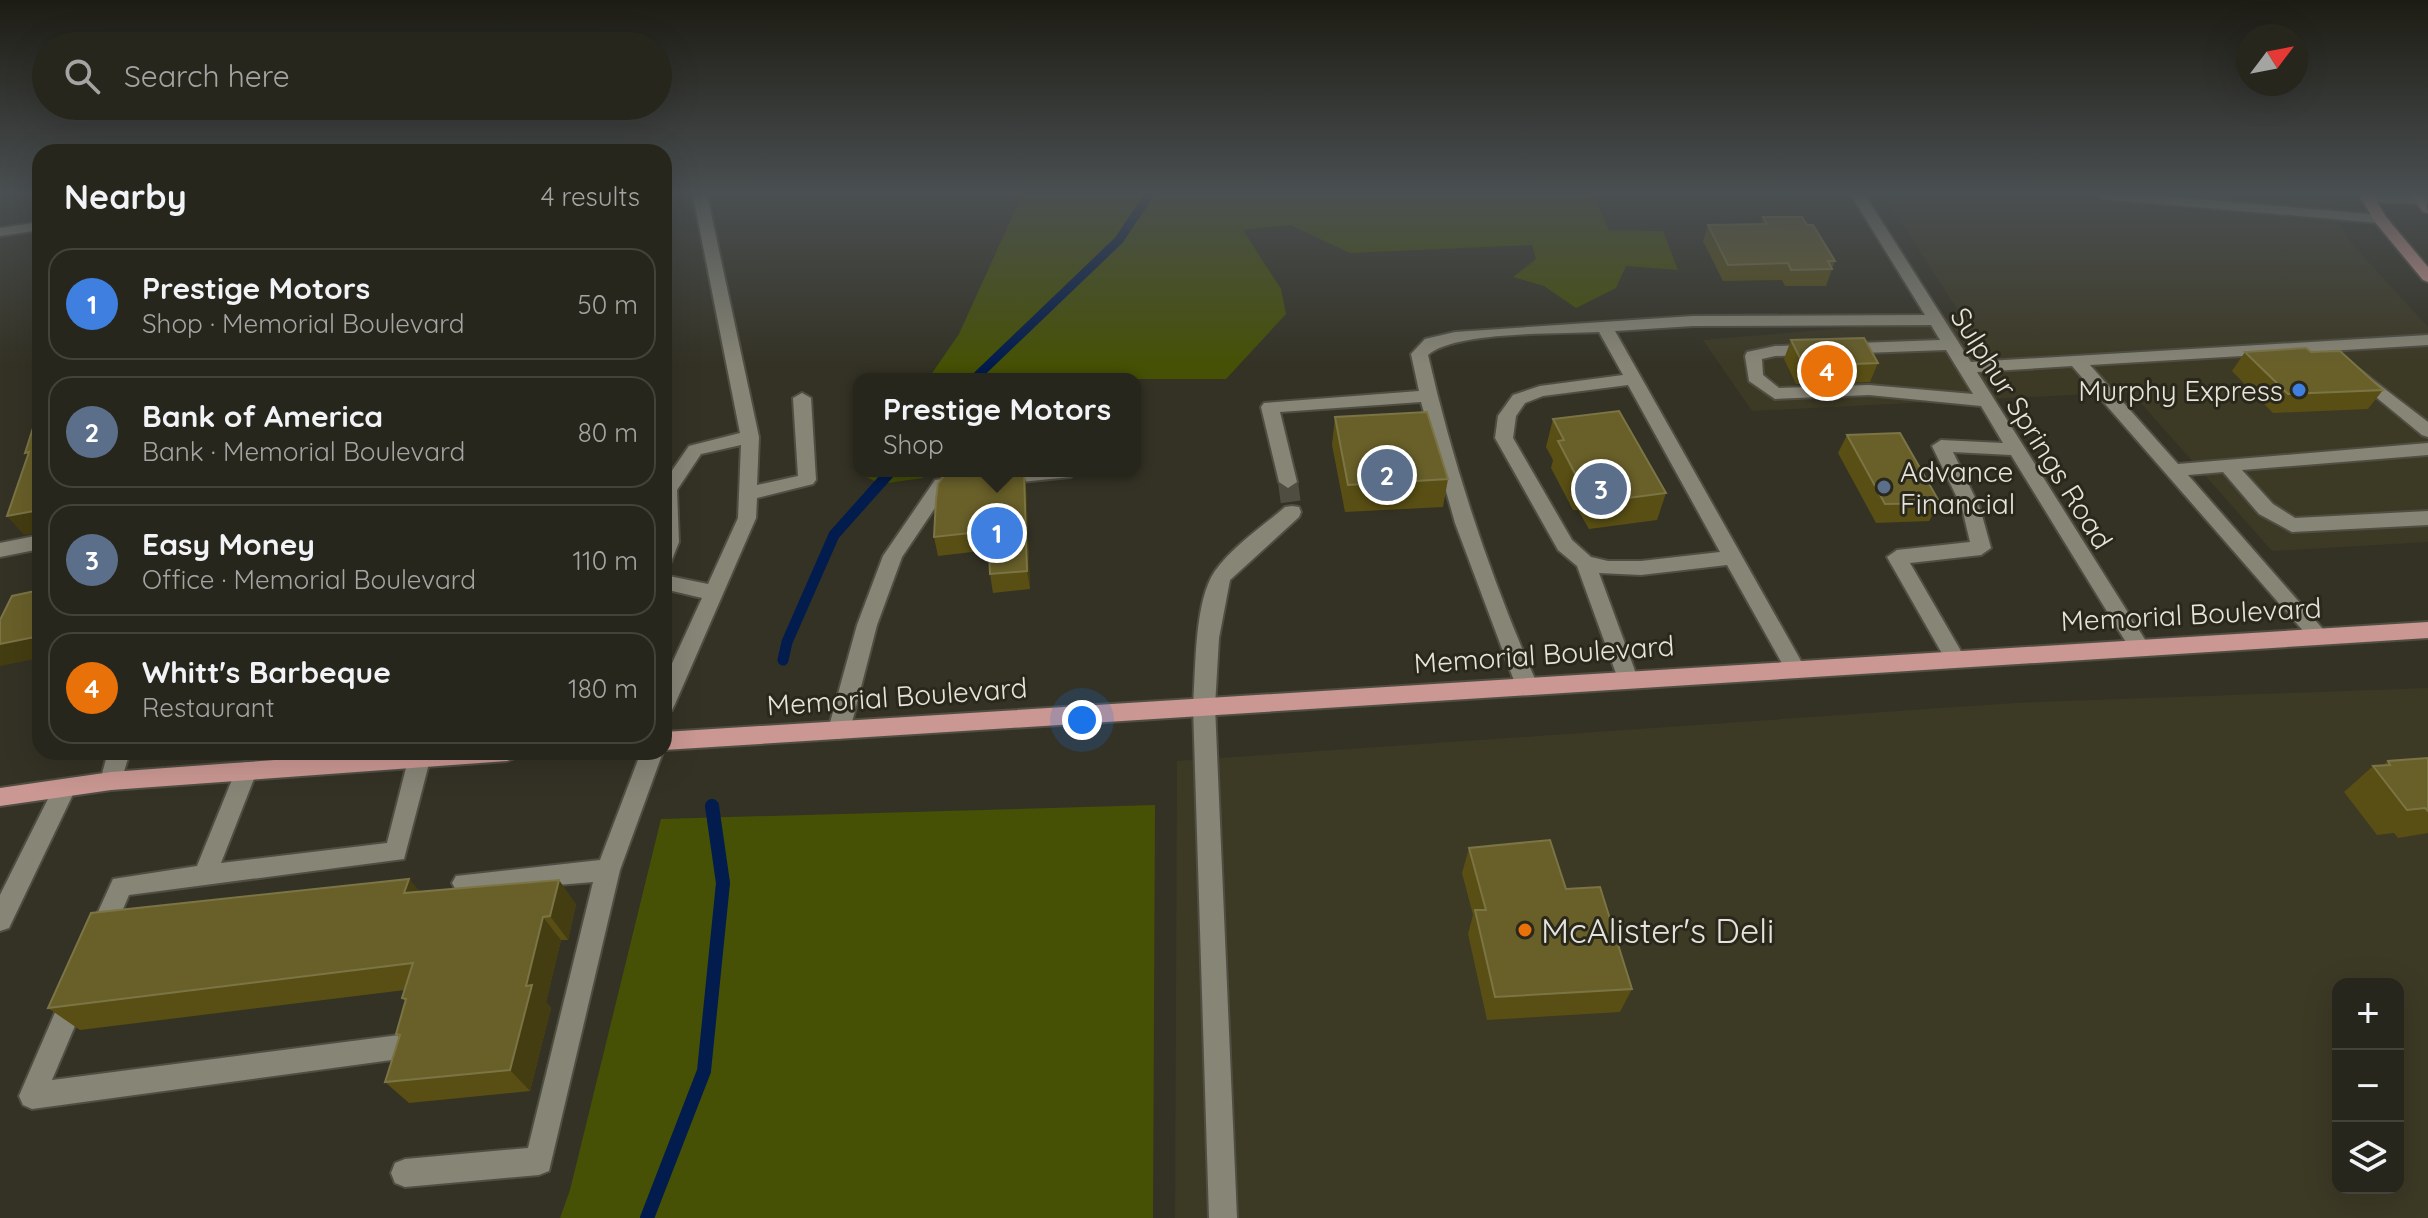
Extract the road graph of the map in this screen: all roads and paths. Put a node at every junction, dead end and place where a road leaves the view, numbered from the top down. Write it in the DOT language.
graph roads {
  1 [pos="712,252"];
  2 [pos="1892,252"];
  3 [pos="2407,252"];
  4 [pos="2428,277"];
  5 [pos="1933,320"];
  6 [pos="1605,328"];
  7 [pos="2428,340"];
  8 [pos="2322,344"];
  9 [pos="1951,345"];
  10 [pos="2078,362"];
  11 [pos="1966,368"];
  12 [pos="1634,379"];
  13 [pos="1427,396"];
  14 [pos="802,398"];
  15 [pos="1986,401"];
  16 [pos="2428,431"];
  17 [pos="750,437"];
  18 [pos="2017,449"];
  19 [pos="2428,449"];
  20 [pos="2228,466"];
  21 [pos="2173,470"];
  22 [pos="1010,477"];
  23 [pos="1288,482"];
  24 [pos="672,484"];
  25 [pos="748,494"];
  26 [pos="1292,512"];
  27 [pos="2428,518"];
  28 [pos="32,544"];
  29 [pos="0,550"];
  30 [pos="1733,557"];
  31 [pos="1585,562"];
  32 [pos="672,584"];
  33 [pos="714,593"];
  34 [pos="2428,630"];
  35 [pos="2319,636"];
  36 [pos="2139,646"];
  37 [pos="1955,658"];
  38 [pos="1795,668"];
  39 [pos="1628,679"];
  40 [pos="672,686"];
  41 [pos="1527,686"];
  42 [pos="1204,706"];
  43 [pos="839,730"];
  44 [pos="672,740"];
  45 [pos="117,760"];
  46 [pos="366,760"];
  47 [pos="419,760"];
  48 [pos="649,760"];
  49 [pos="246,771"];
  50 [pos="111,781"];
  51 [pos="65,788"];
  52 [pos="0,797"];
  53 [pos="608,870"];
  54 [pos="205,875"];
  55 [pos="464,883"];
  56 [pos="0,920"];
  57 [pos="399,1047"];
  58 [pos="405,1173"];
  59 [pos="1223,1218"];
  1 -- 17 [label="street"];
  2 -- 5 [label="street, Sulphur Springs Road"];
  3 -- 4 [label="main road"];
  5 -- 6 [label="street"];
  5 -- 9 [label="street, Sulphur Springs Road"];
  6 -- 12 [label="street"];
  6 -- 13 [label="street"];
  7 -- 8 [label="street"];
  8 -- 10 [label="street"];
  8 -- 16 [label="street"];
  9 -- 11 [label="street, Sulphur Springs Road"];
  9 -- 15 [label="street"];
  10 -- 11 [label="street"];
  10 -- 21 [label="street"];
  11 -- 15 [label="street, Sulphur Springs Road"];
  12 -- 30 [label="street"];
  12 -- 31 [label="street"];
  13 -- 23 [label="street"];
  13 -- 41 [label="street"];
  14 -- 25 [label="street"];
  15 -- 18 [label="street, Sulphur Springs Road"];
  17 -- 24 [label="street"];
  17 -- 25 [label="street"];
  18 -- 36 [label="street, Sulphur Springs Road"];
  18 -- 37 [label="street"];
  19 -- 20 [label="street"];
  20 -- 21 [label="street"];
  20 -- 27 [label="street"];
  21 -- 35 [label="street"];
  22 -- 43 [label="street"];
  25 -- 33 [label="street"];
  26 -- 42 [label="street"];
  28 -- 29 [label="street"];
  30 -- 31 [label="street"];
  30 -- 38 [label="street"];
  31 -- 39 [label="street"];
  32 -- 33 [label="street"];
  33 -- 40 [label="street"];
  34 -- 35 [label="main road, Memorial Boulevard"];
  35 -- 36 [label="main road, Memorial Boulevard"];
  36 -- 37 [label="main road, Memorial Boulevard"];
  37 -- 38 [label="main road, Memorial Boulevard"];
  38 -- 39 [label="main road, Memorial Boulevard"];
  39 -- 41 [label="main road, Memorial Boulevard"];
  41 -- 42 [label="main road, Memorial Boulevard"];
  42 -- 43 [label="main road, Memorial Boulevard"];
  42 -- 59 [label="street"];
  43 -- 44 [label="main road, Memorial Boulevard"];
  45 -- 50 [label="street"];
  46 -- 49 [label="main road"];
  47 -- 54 [label="street"];
  48 -- 53 [label="street"];
  49 -- 50 [label="main road"];
  49 -- 54 [label="street"];
  50 -- 51 [label="main road"];
  51 -- 52 [label="main road"];
  51 -- 56 [label="street"];
  53 -- 55 [label="street"];
  53 -- 58 [label="street"];
  54 -- 57 [label="street"];
}
